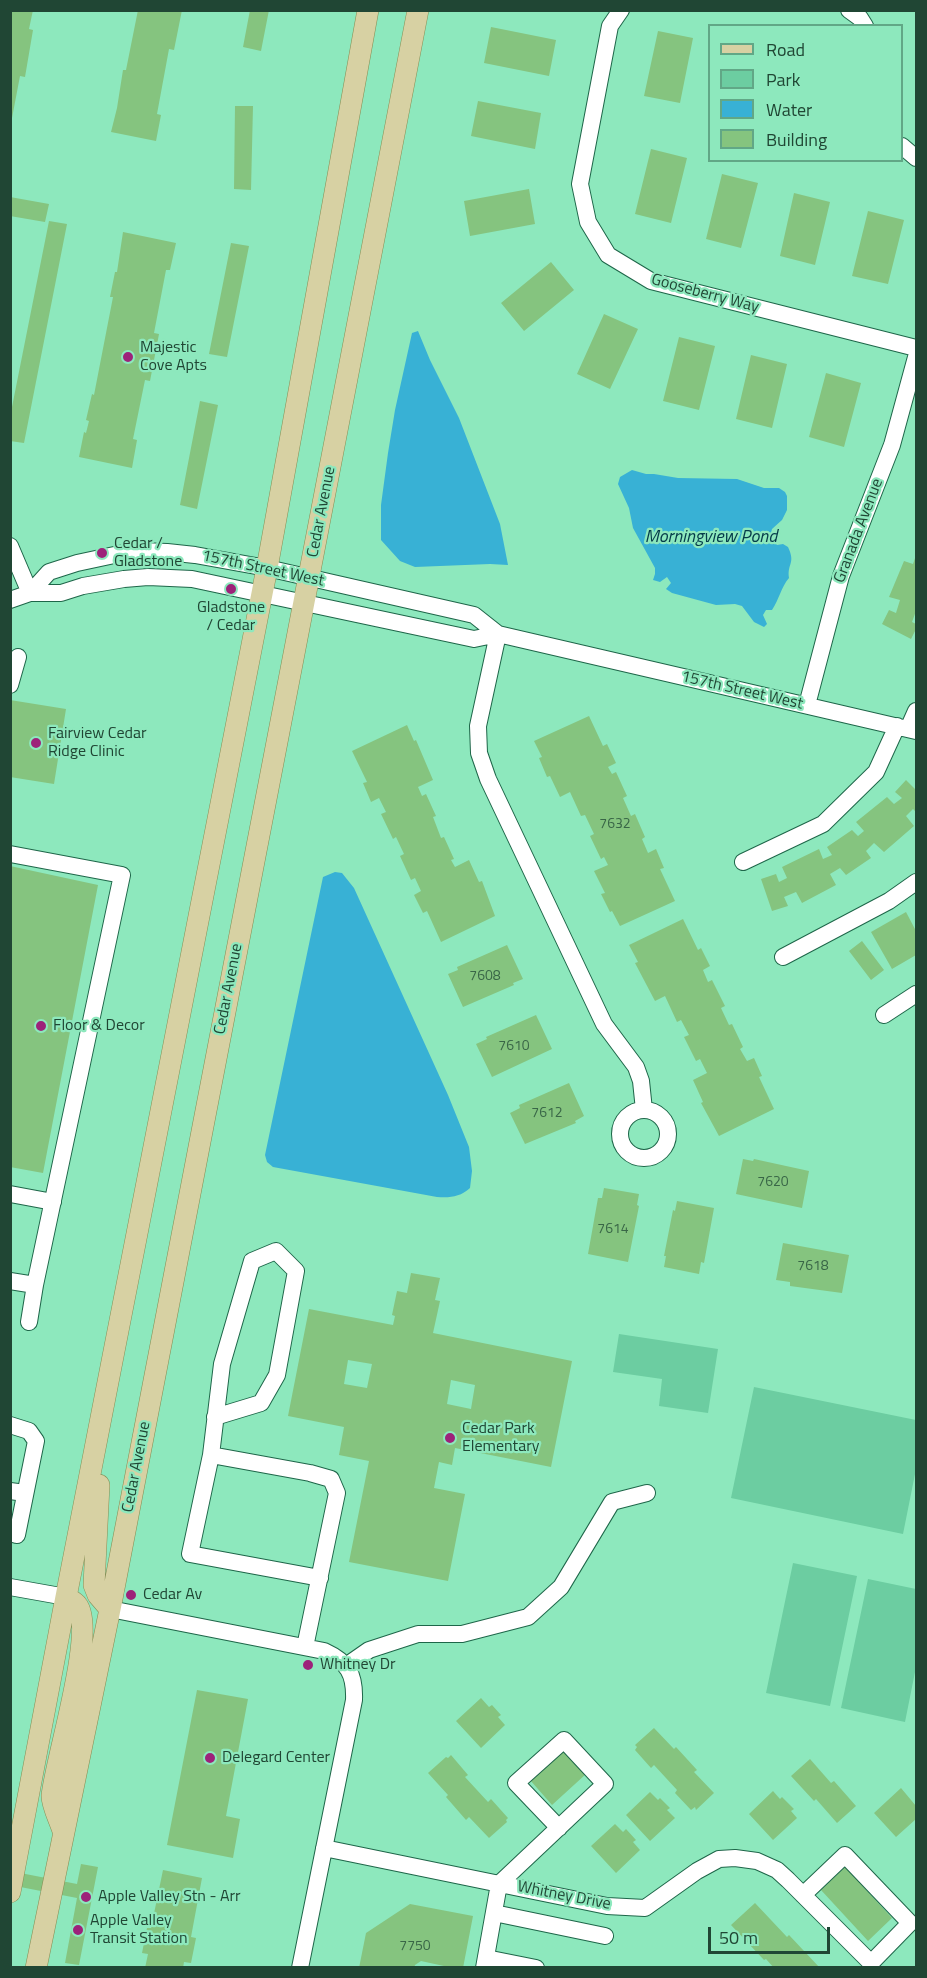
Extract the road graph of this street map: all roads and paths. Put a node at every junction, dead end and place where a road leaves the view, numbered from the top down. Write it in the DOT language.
graph roads {
  1 [pos="368,10"];
  2 [pos="418,10"];
  3 [pos="621,10"];
  4 [pos="849,10"];
  5 [pos="864,24"];
  6 [pos="903,147"];
  7 [pos="916,158"];
  8 [pos="916,348"];
  9 [pos="916,357"];
  10 [pos="10,546"];
  11 [pos="267,568"];
  12 [pos="309,578"];
  13 [pos="30,593"];
  14 [pos="262,595"];
  15 [pos="10,600"];
  16 [pos="304,604"];
  17 [pos="498,634"];
  18 [pos="18,657"];
  19 [pos="10,685"];
  20 [pos="807,705"];
  21 [pos="916,711"];
  22 [pos="907,729"];
  23 [pos="10,854"];
  24 [pos="743,862"];
  25 [pos="916,882"];
  26 [pos="783,957"];
  27 [pos="916,994"];
  28 [pos="884,1015"];
  29 [pos="644,1110"];
  30 [pos="10,1194"];
  31 [pos="53,1202"];
  32 [pos="10,1281"];
  33 [pos="35,1286"];
  34 [pos="29,1322"];
  35 [pos="102,1412"];
  36 [pos="216,1417"];
  37 [pos="10,1425"];
  38 [pos="211,1455"];
  39 [pos="18,1492"];
  40 [pos="647,1493"];
  41 [pos="10,1533"];
  42 [pos="320,1578"];
  43 [pos="10,1587"];
  44 [pos="66,1597"];
  45 [pos="110,1609"];
  46 [pos="305,1647"];
  47 [pos="346,1666"];
  48 [pos="559,1828"];
  49 [pos="64,1832"];
  50 [pos="324,1848"];
  51 [pos="499,1884"];
  52 [pos="10,1892"];
  53 [pos="804,1895"];
  54 [pos="494,1913"];
  55 [pos="605,1936"];
  56 [pos="485,1963"];
  57 [pos="36,1968"];
  58 [pos="300,1968"];
  59 [pos="536,1968"];
  1 -- 11 [label="main road"];
  2 -- 12 [label="main road, Cedar Avenue"];
  3 -- 8 [label="street, Gooseberry Way"];
  4 -- 5 [label="street"];
  6 -- 7 [label="street"];
  9 -- 20 [label="street, Granada Avenue"];
  10 -- 13 [label="street"];
  11 -- 12 [label="street, 157th Street West"];
  11 -- 13 [label="street, 157th Street West"];
  11 -- 14 [label="main road"];
  12 -- 16 [label="main road, Cedar Avenue"];
  12 -- 17 [label="street, 157th Street West"];
  13 -- 14 [label="street, 157th Street West"];
  13 -- 15 [label="street, 157th Street West"];
  14 -- 16 [label="street, 157th Street West"];
  14 -- 35 [label="main road"];
  16 -- 17 [label="street, 157th Street West"];
  16 -- 45 [label="main road, Cedar Avenue"];
  17 -- 20 [label="street, 157th Street West"];
  17 -- 29 [label="street"];
  18 -- 19 [label="street"];
  20 -- 22 [label="street, 157th Street West"];
  21 -- 22 [label="street"];
  22 -- 24 [label="street"];
  23 -- 31 [label="street"];
  25 -- 26 [label="street"];
  27 -- 28 [label="street"];
  30 -- 31 [label="street"];
  31 -- 33 [label="street"];
  32 -- 33 [label="street"];
  33 -- 34 [label="street"];
  35 -- 44 [label="main road"];
  35 -- 45 [label="main road"];
  36 -- 36 [label="street"];
  36 -- 38 [label="street"];
  37 -- 39 [label="street"];
  38 -- 42 [label="street"];
  38 -- 42 [label="street"];
  39 -- 41 [label="street"];
  40 -- 47 [label="street"];
  42 -- 46 [label="street"];
  43 -- 44 [label="street"];
  44 -- 49 [label="main road"];
  44 -- 52 [label="main road"];
  45 -- 46 [label="street"];
  45 -- 49 [label="main road, Cedar Avenue"];
  46 -- 47 [label="street"];
  47 -- 50 [label="street"];
  48 -- 48 [label="street"];
  48 -- 51 [label="street"];
  49 -- 57 [label="main road, Cedar Avenue"];
  50 -- 51 [label="street, Whitney Drive"];
  50 -- 58 [label="street"];
  51 -- 53 [label="street, Whitney Drive"];
  51 -- 54 [label="street"];
  53 -- 53 [label="street, Whitney Drive"];
  54 -- 55 [label="street"];
  54 -- 56 [label="street"];
  56 -- 59 [label="street"];
}
